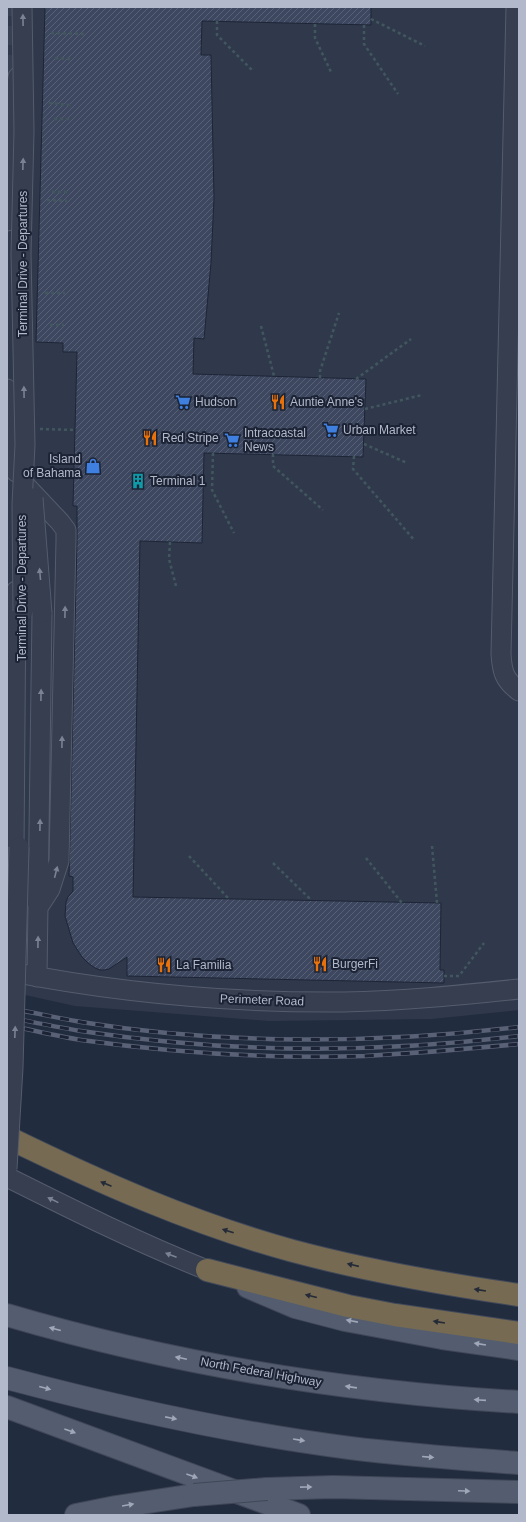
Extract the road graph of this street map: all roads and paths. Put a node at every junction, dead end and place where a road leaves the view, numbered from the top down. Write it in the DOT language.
graph roads {
  1 [pos="22,7"];
  2 [pos="516,7"];
  3 [pos="371,19"];
  4 [pos="217,21"];
  5 [pos="315,24"];
  6 [pos="364,25"];
  7 [pos="50,33"];
  8 [pos="85,34"];
  9 [pos="23,44"];
  10 [pos="425,46"];
  11 [pos="55,58"];
  12 [pos="71,59"];
  13 [pos="254,71"];
  14 [pos="331,72"];
  15 [pos="398,94"];
  16 [pos="49,103"];
  17 [pos="70,104"];
  18 [pos="54,119"];
  19 [pos="69,119"];
  20 [pos="52,192"];
  21 [pos="67,192"];
  22 [pos="47,200"];
  23 [pos="67,201"];
  24 [pos="7,221"];
  25 [pos="45,293"];
  26 [pos="65,293"];
  27 [pos="339,313"];
  28 [pos="50,325"];
  29 [pos="64,325"];
  30 [pos="261,326"];
  31 [pos="411,340"];
  32 [pos="274,376"];
  33 [pos="320,378"];
  34 [pos="356,379"];
  35 [pos="7,389"];
  36 [pos="422,394"];
  37 [pos="365,409"];
  38 [pos="364,444"];
  39 [pos="25,445"];
  40 [pos="213,453"];
  41 [pos="273,454"];
  42 [pos="354,456"];
  43 [pos="407,463"];
  44 [pos="16,475"];
  45 [pos="323,510"];
  46 [pos="234,533"];
  47 [pos="415,541"];
  48 [pos="170,542"];
  49 [pos="176,586"];
  50 [pos="519,691"];
  51 [pos="432,846"];
  52 [pos="189,856"];
  53 [pos="366,858"];
  54 [pos="273,864"];
  55 [pos="229,899"];
  56 [pos="309,901"];
  57 [pos="402,903"];
  58 [pos="437,903"];
  59 [pos="39,906"];
  60 [pos="484,943"];
  61 [pos="7,971"];
  62 [pos="444,976"];
  63 [pos="37,977"];
  64 [pos="519,989"];
  65 [pos="7,1137"];
  66 [pos="7,1169"];
  67 [pos="7,1177"];
  68 [pos="207,1270"];
  69 [pos="519,1295"];
  70 [pos="7,1315"];
  71 [pos="519,1333"];
  72 [pos="519,1349"];
  73 [pos="7,1378"];
  74 [pos="519,1402"];
  75 [pos="7,1407"];
  76 [pos="519,1463"];
  77 [pos="519,1492"];
  78 [pos="76,1515"];
  79 [pos="299,1515"];
  9 -- 1 [label="street, Terminal Drive - Departures, one-way, bridge"];
  2 -- 50 [label="street"];
  3 -- 10 [label="path"];
  4 -- 13 [label="path"];
  5 -- 14 [label="path"];
  6 -- 15 [label="path"];
  7 -- 8 [label="path"];
  9 -- 24 [label="street, bridge"];
  39 -- 9 [label="street, Terminal Drive - Departures, one-way, bridge"];
  11 -- 12 [label="path"];
  16 -- 17 [label="path"];
  18 -- 19 [label="path"];
  20 -- 21 [label="path"];
  22 -- 23 [label="path"];
  25 -- 26 [label="path"];
  27 -- 33 [label="path"];
  28 -- 29 [label="path"];
  30 -- 32 [label="path"];
  31 -- 34 [label="path"];
  35 -- 44 [label="street"];
  36 -- 37 [label="path"];
  38 -- 43 [label="path"];
  59 -- 39 [label="street, one-way, bridge"];
  66 -- 39 [label="street, Terminal Drive - Departures, one-way, bridge"];
  40 -- 46 [label="path"];
  41 -- 45 [label="path"];
  42 -- 47 [label="path"];
  44 -- 59 [label="street"];
  59 -- 44 [label="street, one-way"];
  48 -- 49 [label="path"];
  51 -- 58 [label="path"];
  52 -- 55 [label="path"];
  53 -- 57 [label="path"];
  54 -- 56 [label="path"];
  63 -- 59 [label="street, one-way"];
  60 -- 62 [label="path"];
  61 -- 63 [label="street, Perimeter Road"];
  63 -- 64 [label="street, Perimeter Road"];
  69 -- 65 [label="highway, one-way"];
  68 -- 67 [label="street, one-way"];
  71 -- 68 [label="highway, one-way"];
  72 -- 68 [label="main road, one-way"];
  74 -- 70 [label="main road, North Federal Highway, one-way"];
  73 -- 76 [label="main road, one-way"];
  75 -- 79 [label="main road, one-way"];
  78 -- 77 [label="main road, one-way, bridge"];
}
